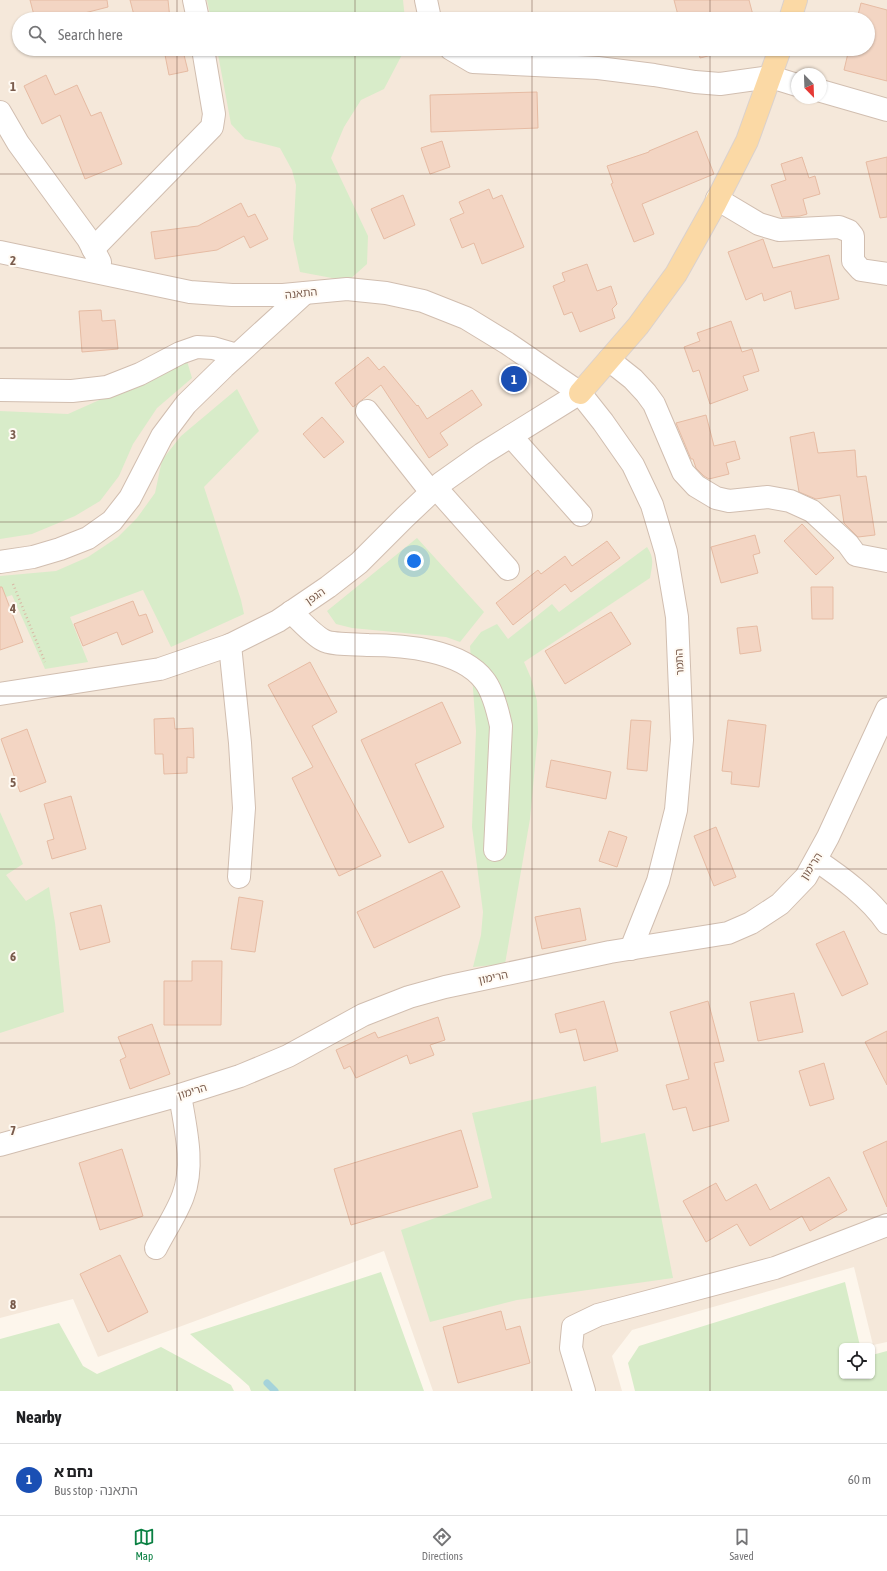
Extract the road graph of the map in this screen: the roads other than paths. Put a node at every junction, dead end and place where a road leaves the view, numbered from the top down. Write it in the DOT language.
graph roads {
  1 [pos="194,0"];
  2 [pos="426,0"];
  3 [pos="796,0"];
  4 [pos="197,12"];
  5 [pos="429,12"];
  6 [pos="792,12"];
  7 [pos="204,56"];
  8 [pos="463,56"];
  9 [pos="778,56"];
  10 [pos="771,77"];
  11 [pos="791,83"];
  12 [pos="827,93"];
  13 [pos="887,110"];
  14 [pos="0,112"];
  15 [pos="717,199"];
  16 [pos="93,249"];
  17 [pos="0,252"];
  18 [pos="106,274"];
  19 [pos="887,274"];
  20 [pos="304,293"];
  21 [pos="237,355"];
  22 [pos="609,360"];
  23 [pos="0,390"];
  24 [pos="580,393"];
  25 [pos="367,410"];
  26 [pos="511,436"];
  27 [pos="433,490"];
  28 [pos="580,516"];
  29 [pos="2,561"];
  30 [pos="887,561"];
  31 [pos="508,569"];
  32 [pos="291,612"];
  33 [pos="230,645"];
  34 [pos="0,694"];
  35 [pos="887,709"];
  36 [pos="496,850"];
  37 [pos="816,860"];
  38 [pos="239,877"];
  39 [pos="887,923"];
  40 [pos="631,949"];
  41 [pos="180,1095"];
  42 [pos="0,1144"];
  43 [pos="887,1225"];
  44 [pos="156,1248"];
  45 [pos="584,1391"];
  1 -- 4 [label="street"];
  2 -- 5 [label="street"];
  3 -- 6 [label="main road"];
  7 -- 16 [label="street"];
  8 -- 10 [label="street"];
  9 -- 10 [label="main road"];
  10 -- 11 [label="street"];
  10 -- 15 [label="main road"];
  12 -- 13 [label="street"];
  14 -- 16 [label="street"];
  15 -- 19 [label="street"];
  15 -- 22 [label="main road"];
  16 -- 18 [label="street"];
  17 -- 18 [label="street, התאנה"];
  18 -- 20 [label="street, התאנה"];
  20 -- 21 [label="street"];
  20 -- 24 [label="street, התאנה"];
  21 -- 23 [label="street"];
  21 -- 29 [label="street"];
  22 -- 24 [label="main road"];
  22 -- 30 [label="street"];
  24 -- 26 [label="street, הגפן"];
  24 -- 40 [label="street, התמר"];
  25 -- 27 [label="street"];
  26 -- 27 [label="street, הגפן"];
  26 -- 28 [label="street"];
  27 -- 31 [label="street"];
  27 -- 32 [label="street, הגפן"];
  32 -- 33 [label="street, הגפן"];
  32 -- 36 [label="street"];
  33 -- 34 [label="street, הגפן"];
  33 -- 38 [label="street"];
  35 -- 37 [label="street, הרימון"];
  37 -- 39 [label="street"];
  37 -- 40 [label="street, הרימון"];
  40 -- 41 [label="street, הרימון"];
  41 -- 42 [label="street, הרימון"];
  41 -- 44 [label="street"];
  43 -- 45 [label="street"];
}
